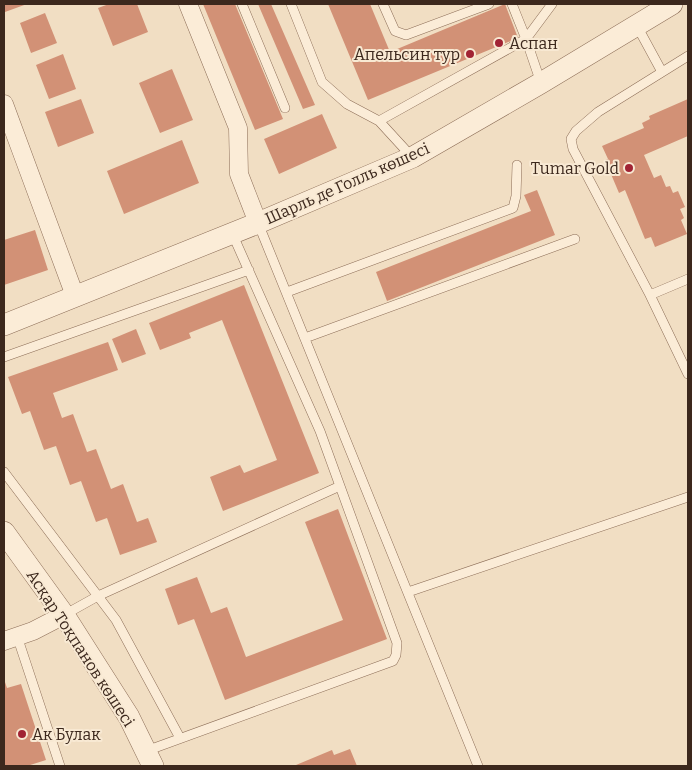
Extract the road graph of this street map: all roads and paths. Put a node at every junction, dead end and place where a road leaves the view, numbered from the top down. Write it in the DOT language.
graph roads {
  1 [pos="188,4"];
  2 [pos="242,4"];
  3 [pos="291,4"];
  4 [pos="383,4"];
  5 [pos="489,4"];
  6 [pos="512,4"];
  7 [pos="552,4"];
  8 [pos="672,4"];
  9 [pos="637,25"];
  10 [pos="526,39"];
  11 [pos="688,56"];
  12 [pos="662,72"];
  13 [pos="541,83"];
  14 [pos="4,104"];
  15 [pos="285,108"];
  16 [pos="379,121"];
  17 [pos="413,157"];
  18 [pos="517,165"];
  19 [pos="258,223"];
  20 [pos="232,233"];
  21 [pos="575,239"];
  22 [pos="249,270"];
  23 [pos="688,278"];
  24 [pos="286,292"];
  25 [pos="650,295"];
  26 [pos="75,296"];
  27 [pos="4,325"];
  28 [pos="305,338"];
  29 [pos="4,357"];
  30 [pos="688,374"];
  31 [pos="4,472"];
  32 [pos="340,486"];
  33 [pos="688,497"];
  34 [pos="4,532"];
  35 [pos="408,592"];
  36 [pos="98,596"];
  37 [pos="64,615"];
  38 [pos="10,639"];
  39 [pos="180,738"];
  40 [pos="149,758"];
  41 [pos="60,766"];
  42 [pos="478,766"];
  1 -- 19 [label="street"];
  2 -- 15 [label="lane"];
  3 -- 16 [label="lane"];
  4 -- 5 [label="lane"];
  6 -- 10 [label="lane"];
  7 -- 10 [label="lane"];
  8 -- 9 [label="street, Шарль де Голль көшесі"];
  9 -- 12 [label="lane"];
  9 -- 13 [label="street, Шарль де Голль көшесі"];
  10 -- 13 [label="lane"];
  10 -- 16 [label="lane"];
  11 -- 12 [label="lane"];
  12 -- 25 [label="lane"];
  13 -- 17 [label="street, Шарль де Голль көшесі"];
  14 -- 26 [label="street"];
  16 -- 17 [label="lane"];
  17 -- 19 [label="street, Шарль де Голль көшесі"];
  18 -- 24 [label="lane"];
  19 -- 20 [label="street, Шарль де Голль көшесі"];
  19 -- 24 [label="lane"];
  20 -- 22 [label="lane"];
  20 -- 26 [label="street, Шарль де Голль көшесі"];
  21 -- 28 [label="lane"];
  22 -- 29 [label="lane"];
  22 -- 32 [label="lane"];
  23 -- 25 [label="lane"];
  24 -- 28 [label="lane"];
  25 -- 30 [label="lane"];
  26 -- 27 [label="street, Шарль де Голль көшесі"];
  28 -- 35 [label="lane"];
  31 -- 36 [label="lane"];
  32 -- 36 [label="lane"];
  32 -- 39 [label="lane"];
  33 -- 35 [label="lane"];
  34 -- 37 [label="street, Асқар Тоқпанов көшесі"];
  35 -- 42 [label="lane"];
  36 -- 37 [label="lane"];
  36 -- 39 [label="lane"];
  37 -- 38 [label="street"];
  37 -- 40 [label="street, Асқар Тоқпанов көшесі"];
  38 -- 41 [label="lane"];
  39 -- 40 [label="lane"];
}
